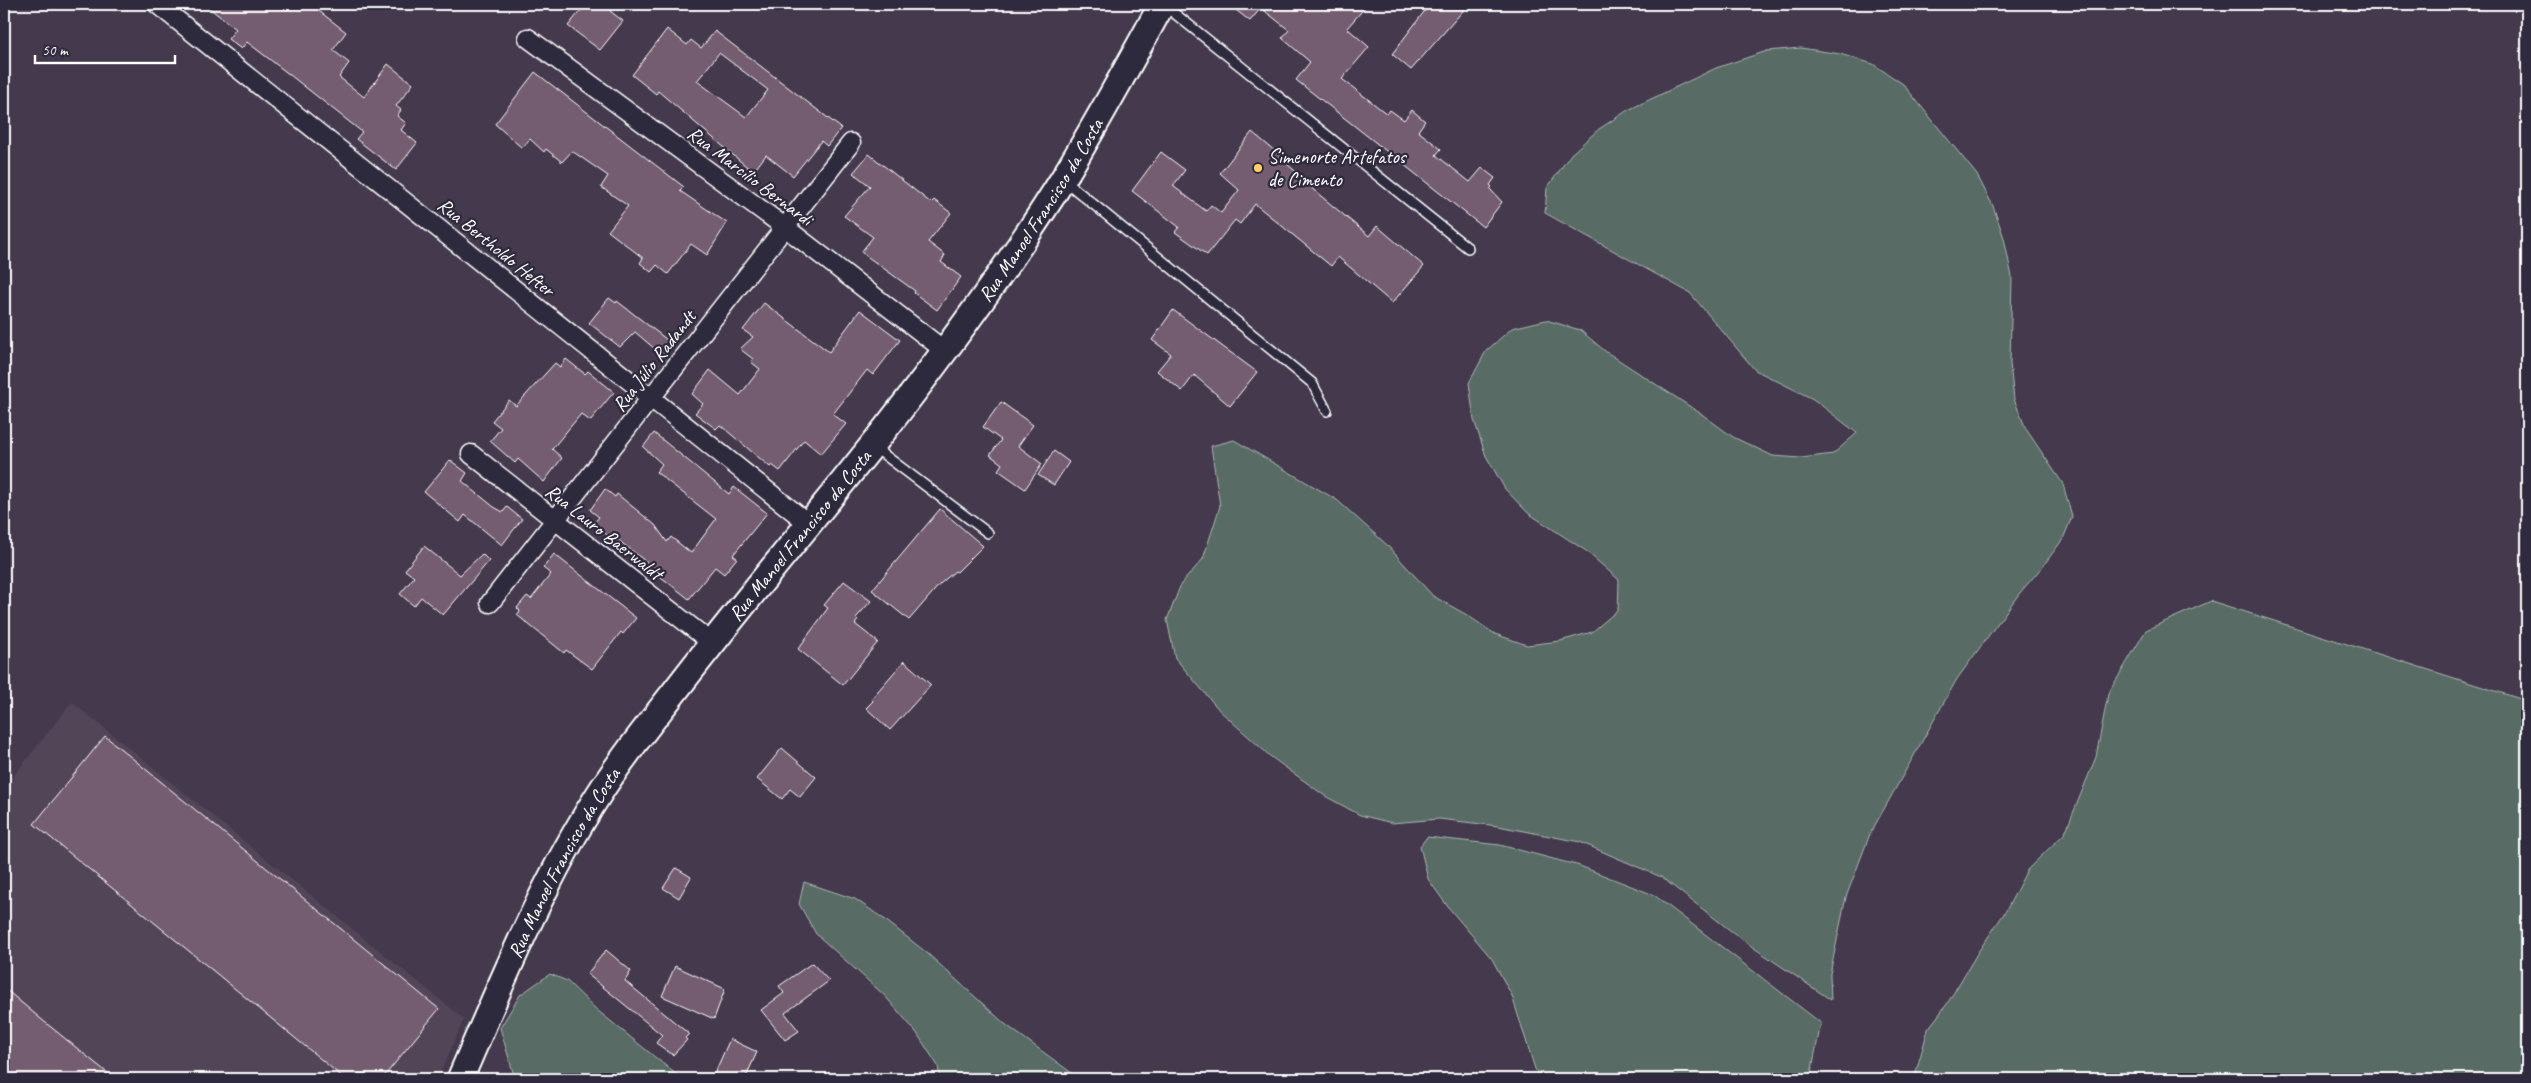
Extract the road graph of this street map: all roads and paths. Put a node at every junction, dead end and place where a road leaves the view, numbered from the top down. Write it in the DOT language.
graph roads {
  1 [pos="157,4"];
  2 [pos="1162,4"];
  3 [pos="528,38"];
  4 [pos="851,143"];
  5 [pos="1062,179"];
  6 [pos="786,228"];
  7 [pos="1468,248"];
  8 [pos="945,351"];
  9 [pos="652,398"];
  10 [pos="1327,410"];
  11 [pos="872,445"];
  12 [pos="471,454"];
  13 [pos="556,520"];
  14 [pos="809,524"];
  15 [pos="988,533"];
  16 [pos="490,603"];
  17 [pos="712,643"];
  18 [pos="460,1079"];
  1 -- 9 [label="street, Rua Bertholdo Hefter"];
  2 -- 5 [label="main road, Rua Manoel Francisco da Costa"];
  2 -- 7 [label="lane"];
  3 -- 6 [label="street, Rua Marcílio Bernardi"];
  4 -- 6 [label="street, Rua Júlio Radandt"];
  5 -- 8 [label="main road, Rua Manoel Francisco da Costa"];
  5 -- 10 [label="lane"];
  6 -- 8 [label="street, Rua Marcílio Bernardi"];
  6 -- 9 [label="street, Rua Júlio Radandt"];
  8 -- 11 [label="main road, Rua Manoel Francisco da Costa"];
  9 -- 13 [label="street, Rua Júlio Radandt"];
  9 -- 14 [label="street, Rua Bertholdo Hefter"];
  11 -- 14 [label="main road, Rua Manoel Francisco da Costa"];
  11 -- 15 [label="lane"];
  12 -- 13 [label="street, Rua Lauro Baerwaldt"];
  13 -- 16 [label="street, Rua Júlio Radandt"];
  13 -- 17 [label="street, Rua Lauro Baerwaldt"];
  14 -- 17 [label="main road, Rua Manoel Francisco da Costa"];
  17 -- 18 [label="main road, Rua Manoel Francisco da Costa"];
}
